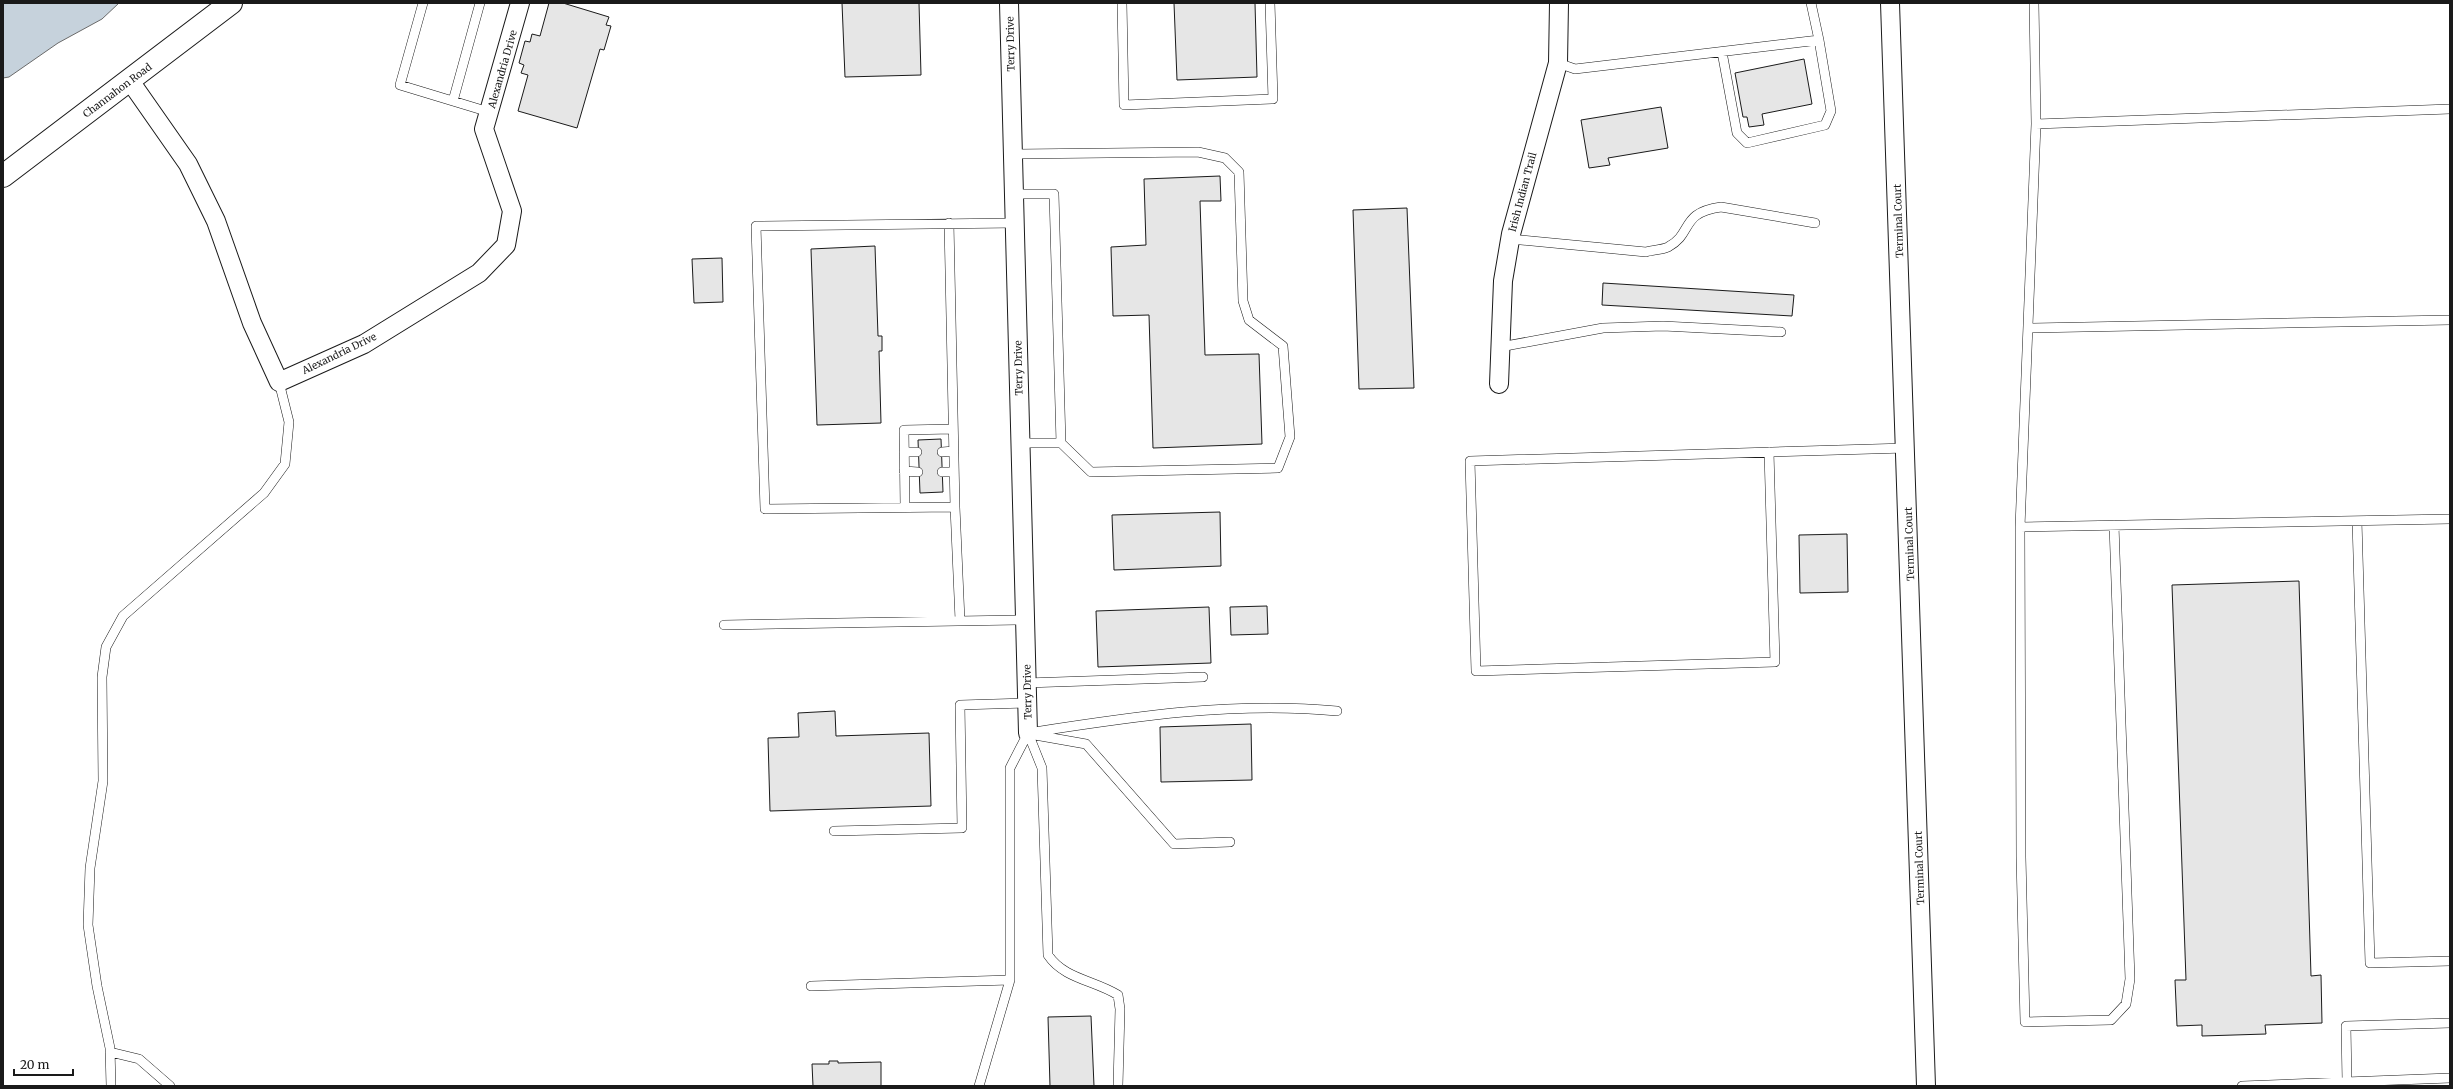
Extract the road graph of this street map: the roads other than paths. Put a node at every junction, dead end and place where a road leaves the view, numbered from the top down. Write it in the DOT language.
graph roads {
  1 [pos="231,3"];
  2 [pos="423,3"];
  3 [pos="480,3"];
  4 [pos="520,3"];
  5 [pos="1009,3"];
  6 [pos="1122,3"];
  7 [pos="1270,3"];
  8 [pos="1559,3"];
  9 [pos="1811,3"];
  10 [pos="1890,3"];
  11 [pos="2034,3"];
  12 [pos="1819,40"];
  13 [pos="1722,52"];
  14 [pos="1558,63"];
  15 [pos="130,80"];
  16 [pos="453,101"];
  17 [pos="2450,109"];
  18 [pos="489,112"];
  19 [pos="2036,124"];
  20 [pos="1013,154"];
  21 [pos="3,176"];
  22 [pos="1014,194"];
  23 [pos="949,223"];
  24 [pos="1014,223"];
  25 [pos="1815,223"];
  26 [pos="1510,239"];
  27 [pos="2450,320"];
  28 [pos="2029,328"];
  29 [pos="1781,332"];
  30 [pos="1500,347"];
  31 [pos="279,382"];
  32 [pos="1499,384"];
  33 [pos="953,430"];
  34 [pos="1061,443"];
  35 [pos="1020,444"];
  36 [pos="1906,448"];
  37 [pos="954,451"];
  38 [pos="904,452"];
  39 [pos="917,452"];
  40 [pos="942,452"];
  41 [pos="1769,452"];
  42 [pos="904,472"];
  43 [pos="918,472"];
  44 [pos="942,472"];
  45 [pos="954,472"];
  46 [pos="905,507"];
  47 [pos="955,507"];
  48 [pos="2450,519"];
  49 [pos="2357,521"];
  50 [pos="2114,525"];
  51 [pos="2020,527"];
  52 [pos="960,620"];
  53 [pos="1025,620"];
  54 [pos="724,625"];
  55 [pos="1203,677"];
  56 [pos="1026,683"];
  57 [pos="1027,703"];
  58 [pos="1337,711"];
  59 [pos="1028,733"];
  60 [pos="834,831"];
  61 [pos="1230,842"];
  62 [pos="2450,960"];
  63 [pos="1010,980"];
  64 [pos="812,986"];
  65 [pos="2450,1023"];
  66 [pos="110,1052"];
  67 [pos="2450,1078"];
  68 [pos="2347,1082"];
  69 [pos="111,1086"];
  70 [pos="170,1086"];
  71 [pos="979,1086"];
  72 [pos="1118,1086"];
  73 [pos="1926,1086"];
  74 [pos="2242,1086"];
  1 -- 15 [label="main road, Channahon Road"];
  2 -- 16 [label="lane"];
  3 -- 16 [label="lane"];
  4 -- 18 [label="street, Alexandria Drive"];
  5 -- 20 [label="street, Terry Drive"];
  6 -- 7 [label="lane"];
  8 -- 14 [label="street, Irish Indian Trail"];
  9 -- 12 [label="lane"];
  10 -- 36 [label="street, Terminal Court"];
  11 -- 19 [label="lane"];
  12 -- 13 [label="lane"];
  12 -- 13 [label="lane"];
  13 -- 14 [label="lane"];
  14 -- 26 [label="street, Irish Indian Trail"];
  15 -- 21 [label="main road, Channahon Road"];
  15 -- 31 [label="street"];
  16 -- 18 [label="lane"];
  17 -- 19 [label="lane"];
  18 -- 31 [label="street, Alexandria Drive"];
  19 -- 28 [label="lane"];
  20 -- 22 [label="street, Terry Drive"];
  20 -- 34 [label="lane"];
  22 -- 24 [label="street, Terry Drive"];
  22 -- 34 [label="lane"];
  23 -- 24 [label="lane"];
  23 -- 33 [label="lane"];
  23 -- 46 [label="lane"];
  24 -- 35 [label="street, Terry Drive"];
  25 -- 26 [label="lane"];
  26 -- 30 [label="street, Irish Indian Trail"];
  27 -- 28 [label="lane"];
  28 -- 51 [label="lane"];
  29 -- 30 [label="lane"];
  30 -- 32 [label="street, Irish Indian Trail"];
  31 -- 66 [label="lane"];
  33 -- 37 [label="lane"];
  33 -- 38 [label="lane"];
  34 -- 35 [label="lane"];
  35 -- 53 [label="street, Terry Drive"];
  36 -- 41 [label="lane"];
  36 -- 73 [label="street, Terminal Court"];
  37 -- 40 [label="lane"];
  37 -- 45 [label="lane"];
  38 -- 39 [label="lane"];
  38 -- 42 [label="lane"];
  41 -- 41 [label="lane"];
  42 -- 43 [label="lane"];
  42 -- 46 [label="lane"];
  44 -- 45 [label="lane"];
  45 -- 47 [label="lane"];
  46 -- 47 [label="lane"];
  47 -- 52 [label="lane"];
  48 -- 49 [label="lane"];
  49 -- 50 [label="lane"];
  49 -- 62 [label="lane"];
  50 -- 51 [label="lane"];
  50 -- 51 [label="lane"];
  52 -- 53 [label="lane"];
  52 -- 54 [label="lane"];
  53 -- 56 [label="street, Terry Drive"];
  55 -- 56 [label="lane"];
  56 -- 57 [label="street, Terry Drive"];
  57 -- 59 [label="street, Terry Drive"];
  57 -- 60 [label="lane"];
  58 -- 59 [label="lane"];
  59 -- 61 [label="lane"];
  59 -- 63 [label="lane"];
  59 -- 72 [label="lane"];
  63 -- 64 [label="lane"];
  63 -- 71 [label="lane"];
  65 -- 68 [label="lane"];
  66 -- 69 [label="lane"];
  66 -- 70 [label="lane"];
  67 -- 68 [label="lane"];
  68 -- 74 [label="lane"];
}
